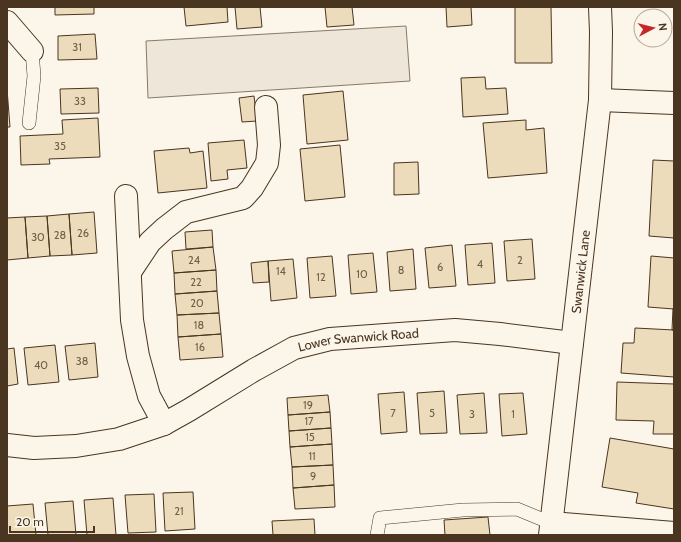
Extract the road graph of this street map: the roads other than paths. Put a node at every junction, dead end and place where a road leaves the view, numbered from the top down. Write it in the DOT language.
graph roads {
  1 [pos="600,7"];
  2 [pos="7,22"];
  3 [pos="32,51"];
  4 [pos="600,100"];
  5 [pos="674,103"];
  6 [pos="266,107"];
  7 [pos="29,123"];
  8 [pos="126,196"];
  9 [pos="130,272"];
  10 [pos="572,343"];
  11 [pos="164,424"];
  12 [pos="7,445"];
  13 [pos="550,529"];
  14 [pos="674,533"];
  15 [pos="378,535"];
  1 -- 4 [label="street, Swanwick Lane"];
  2 -- 3 [label="street"];
  3 -- 7 [label="lane"];
  4 -- 5 [label="street"];
  4 -- 10 [label="street, Swanwick Lane"];
  6 -- 9 [label="street"];
  8 -- 9 [label="street"];
  9 -- 11 [label="street"];
  10 -- 11 [label="street, Lower Swanwick Road"];
  10 -- 13 [label="street, Swanwick Lane"];
  11 -- 12 [label="street, Lower Swanwick Road"];
  13 -- 14 [label="street"];
  13 -- 15 [label="lane"];
}
